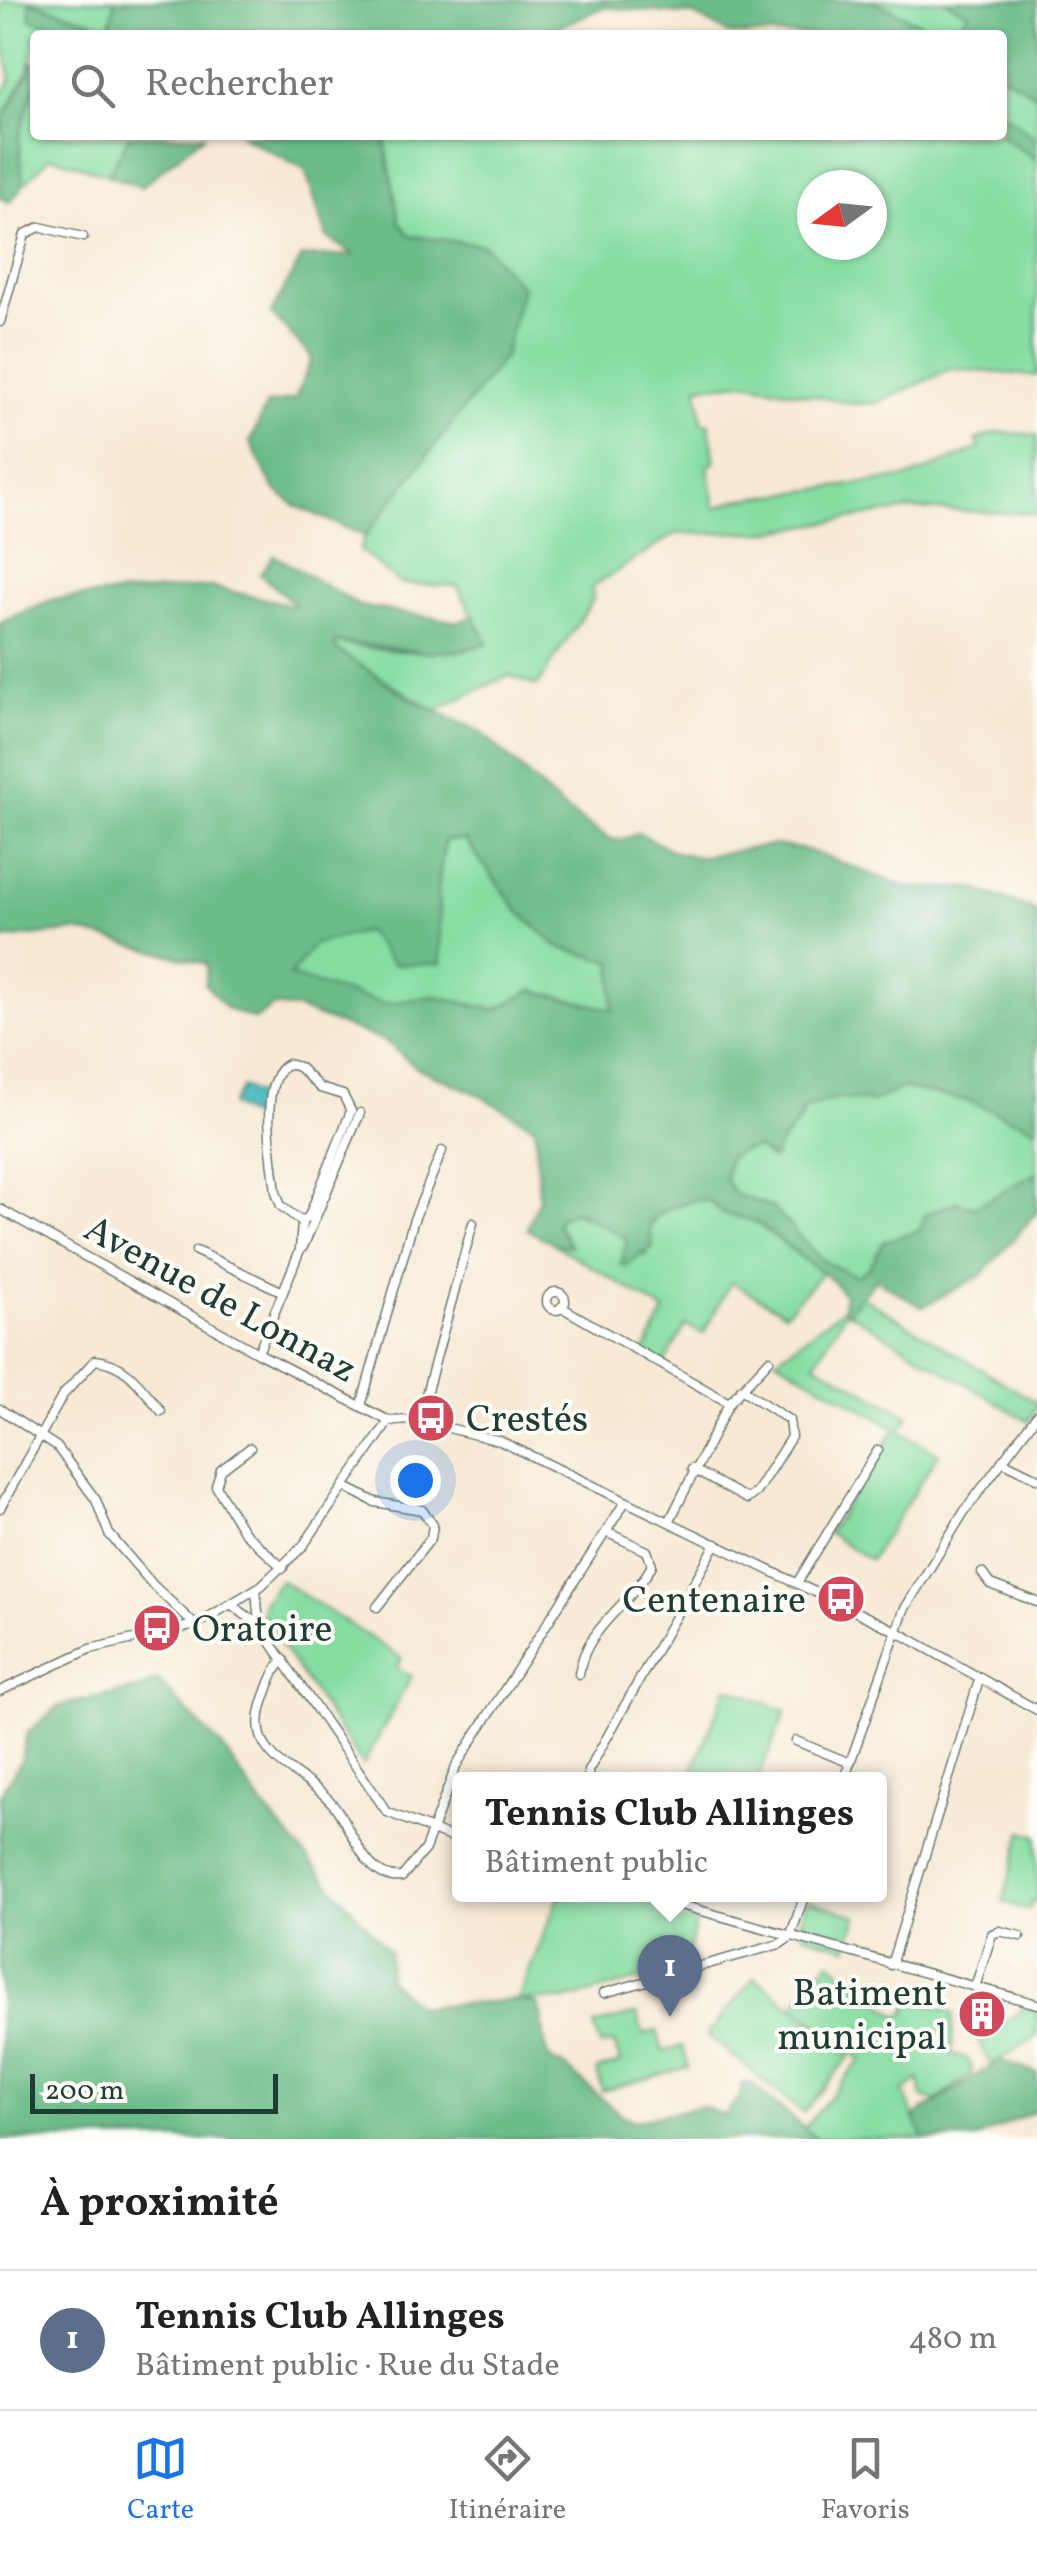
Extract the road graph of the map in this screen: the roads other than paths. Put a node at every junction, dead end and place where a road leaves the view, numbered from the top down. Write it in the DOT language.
graph roads {
  1 [pos="83,237"];
  2 [pos="0,322"];
  3 [pos="360,1113"];
  4 [pos="442,1151"];
  5 [pos="0,1209"];
  6 [pos="302,1222"];
  7 [pos="473,1224"];
  8 [pos="300,1250"];
  9 [pos="196,1251"];
  10 [pos="283,1292"];
  11 [pos="562,1308"];
  12 [pos="258,1353"];
  13 [pos="769,1360"];
  14 [pos="741,1389"];
  15 [pos="729,1403"];
  16 [pos="361,1406"];
  17 [pos="0,1409"];
  18 [pos="161,1411"];
  19 [pos="1037,1416"];
  20 [pos="420,1420"];
  21 [pos="390,1421"];
  22 [pos="41,1433"];
  23 [pos="250,1448"];
  24 [pos="878,1450"];
  25 [pos="1002,1461"];
  26 [pos="692,1470"];
  27 [pos="1037,1478"];
  28 [pos="346,1487"];
  29 [pos="625,1502"];
  30 [pos="0,1508"];
  31 [pos="668,1522"];
  32 [pos="606,1532"];
  33 [pos="716,1544"];
  34 [pos="283,1568"];
  35 [pos="982,1574"];
  36 [pos="797,1583"];
  37 [pos="256,1590"];
  38 [pos="1037,1602"];
  39 [pos="232,1604"];
  40 [pos="377,1607"];
  41 [pos="196,1625"];
  42 [pos="259,1625"];
  43 [pos="895,1631"];
  44 [pos="284,1660"];
  45 [pos="579,1674"];
  46 [pos="980,1677"];
  47 [pos="0,1690"];
  48 [pos="1037,1710"];
  49 [pos="796,1741"];
  50 [pos="850,1763"];
  51 [pos="454,1772"];
  52 [pos="588,1772"];
  53 [pos="847,1772"];
  54 [pos="452,1778"];
  55 [pos="432,1832"];
  56 [pos="452,1838"];
  57 [pos="669,1902"];
  58 [pos="802,1902"];
  59 [pos="790,1936"];
  60 [pos="1020,1936"];
  61 [pos="892,1965"];
  62 [pos="976,1987"];
  63 [pos="604,1993"];
  64 [pos="1037,2004"];
  1 -- 2 [label="street"];
  3 -- 8 [label="street"];
  4 -- 16 [label="street"];
  5 -- 12 [label="street, Avenue de Lonnaz"];
  6 -- 6 [label="street"];
  6 -- 8 [label="street"];
  7 -- 20 [label="street"];
  8 -- 10 [label="street"];
  9 -- 10 [label="street"];
  10 -- 12 [label="street"];
  11 -- 15 [label="street"];
  12 -- 16 [label="street, Avenue de Lonnaz"];
  13 -- 14 [label="street"];
  14 -- 15 [label="street"];
  14 -- 26 [label="street"];
  15 -- 26 [label="street"];
  16 -- 21 [label="street, Avenue de Lonnaz"];
  17 -- 22 [label="street"];
  18 -- 22 [label="street"];
  19 -- 25 [label="street"];
  20 -- 21 [label="street, Avenue de Lonnaz"];
  20 -- 29 [label="street, Avenue de Lonnaz"];
  21 -- 28 [label="street"];
  22 -- 30 [label="street"];
  22 -- 41 [label="street"];
  23 -- 34 [label="street"];
  24 -- 36 [label="street"];
  25 -- 27 [label="street"];
  25 -- 43 [label="street"];
  26 -- 31 [label="street"];
  28 -- 34 [label="street"];
  28 -- 40 [label="street"];
  29 -- 31 [label="street, Avenue de Lonnaz"];
  29 -- 32 [label="street"];
  31 -- 33 [label="street, Avenue de Lonnaz"];
  32 -- 45 [label="street"];
  32 -- 51 [label="street"];
  33 -- 36 [label="street, Avenue de Lonnaz"];
  33 -- 52 [label="street"];
  34 -- 37 [label="street"];
  35 -- 38 [label="street"];
  36 -- 43 [label="street, Avenue de Lonnaz"];
  37 -- 39 [label="street"];
  37 -- 42 [label="street"];
  39 -- 41 [label="street"];
  39 -- 42 [label="street"];
  41 -- 47 [label="street"];
  42 -- 44 [label="street"];
  43 -- 46 [label="street, Avenue de Lonnaz"];
  43 -- 50 [label="street"];
  44 -- 55 [label="street"];
  44 -- 55 [label="street"];
  46 -- 48 [label="street, Avenue de Lonnaz"];
  46 -- 61 [label="street"];
  49 -- 50 [label="street"];
  50 -- 53 [label="street"];
  54 -- 55 [label="street"];
  55 -- 56 [label="street"];
  57 -- 59 [label="street"];
  58 -- 59 [label="street"];
  59 -- 61 [label="street"];
  59 -- 63 [label="street"];
  60 -- 62 [label="street"];
  61 -- 62 [label="street"];
  62 -- 64 [label="street"];
}
